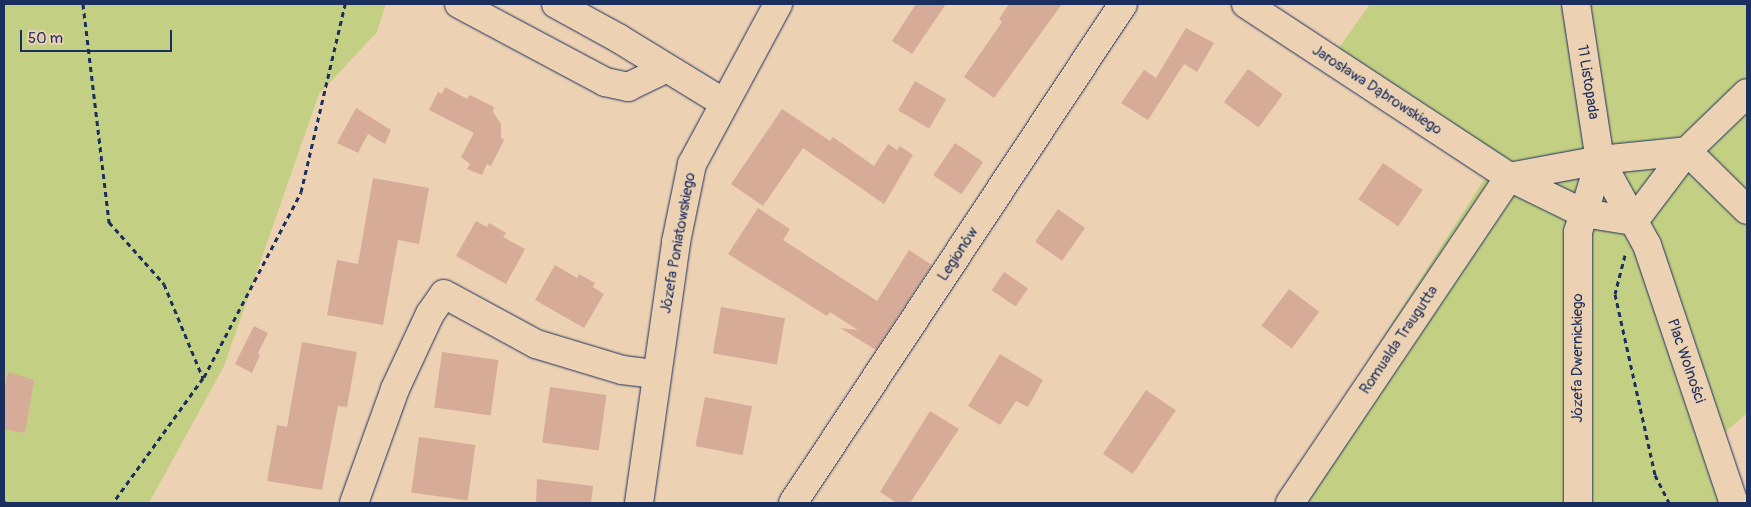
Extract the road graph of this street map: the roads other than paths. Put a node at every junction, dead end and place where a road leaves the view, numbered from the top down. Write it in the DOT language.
graph roads {
  1 [pos="459,4"];
  2 [pos="556,4"];
  3 [pos="778,4"];
  4 [pos="1123,4"];
  5 [pos="1246,4"];
  6 [pos="1576,4"];
  7 [pos="667,68"];
  8 [pos="1747,93"];
  9 [pos="724,103"];
  10 [pos="1687,151"];
  11 [pos="1600,160"];
  12 [pos="1509,177"];
  13 [pos="1747,210"];
  14 [pos="1584,214"];
  15 [pos="1634,221"];
  16 [pos="656,374"];
  17 [pos="354,503"];
  18 [pos="639,503"];
  19 [pos="793,503"];
  20 [pos="1290,503"];
  21 [pos="1578,503"];
  22 [pos="1734,503"];
  1 -- 7 [label="street"];
  2 -- 7 [label="street"];
  3 -- 9 [label="street, Józefa Poniatowskiego"];
  4 -- 19 [label="street, Legionów"];
  5 -- 12 [label="street, Jarosława Dąbrowskiego"];
  6 -- 11 [label="street, 11 Listopada"];
  7 -- 9 [label="street"];
  8 -- 10 [label="street"];
  9 -- 16 [label="street, Józefa Poniatowskiego"];
  10 -- 11 [label="street"];
  10 -- 13 [label="street"];
  10 -- 15 [label="street"];
  11 -- 12 [label="street"];
  11 -- 14 [label="street, Józefa Dwernickiego"];
  11 -- 15 [label="street, Plac Wolności"];
  12 -- 14 [label="street, Jarosława Dąbrowskiego"];
  12 -- 20 [label="street, Romualda Traugutta"];
  14 -- 15 [label="street, Jarosława Dąbrowskiego"];
  14 -- 21 [label="street, Józefa Dwernickiego"];
  15 -- 22 [label="street, Plac Wolności"];
  16 -- 17 [label="street"];
  16 -- 18 [label="street, Józefa Poniatowskiego"];
}
